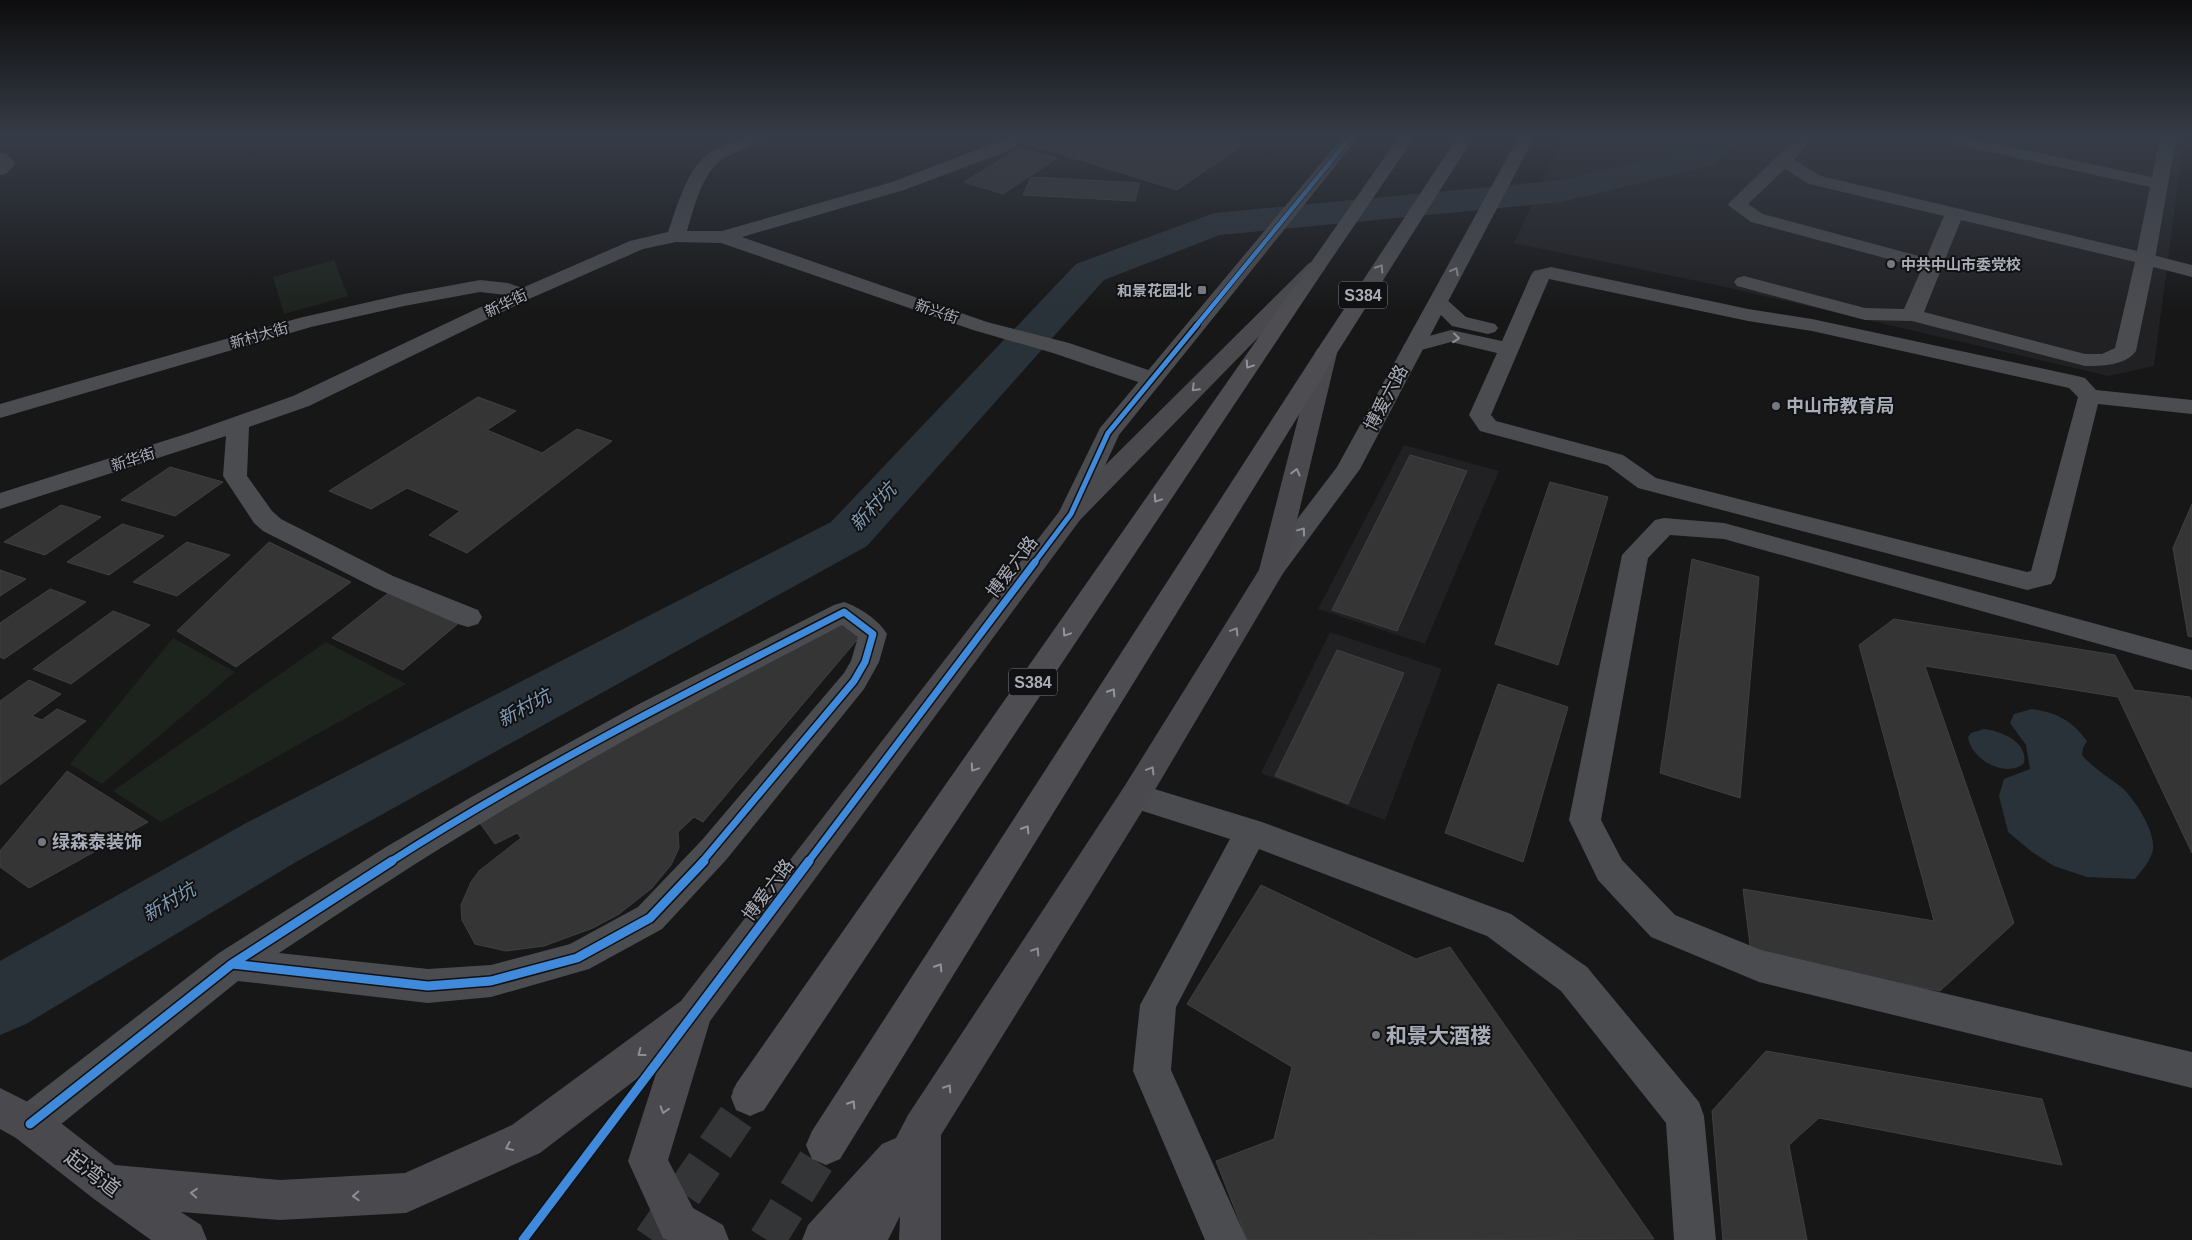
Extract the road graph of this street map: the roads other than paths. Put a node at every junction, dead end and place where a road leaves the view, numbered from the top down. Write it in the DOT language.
graph roads {
  1 [pos="690,196"];
  2 [pos="864,196"];
  3 [pos="1302,196"];
  4 [pos="1365,196"];
  5 [pos="1427,196"];
  6 [pos="1495,196"];
  7 [pos="1747,196"];
  8 [pos="1880,196"];
  9 [pos="2157,196"];
  10 [pos="1954,214"];
  11 [pos="676,236"];
  12 [pos="723,237"];
  13 [pos="1323,256"];
  14 [pos="2145,259"];
  15 [pos="1932,265"];
  16 [pos="2192,271"];
  17 [pos="1744,282"];
  18 [pos="522,295"];
  19 [pos="1438,302"];
  20 [pos="1912,315"];
  21 [pos="1507,340"];
  22 [pos="1414,346"];
  23 [pos="1326,353"];
  24 [pos="1152,379"];
  25 [pos="2092,391"];
  26 [pos="2192,394"];
  27 [pos="2192,407"];
  28 [pos="0,411"];
  29 [pos="238,423"];
  30 [pos="0,501"];
  31 [pos="1070,514"];
  32 [pos="1272,570"];
  33 [pos="468,617"];
  34 [pos="2192,660"];
  35 [pos="1135,796"];
  36 [pos="1252,832"];
  37 [pos="232,964"];
  38 [pos="694,1013"];
  39 [pos="2192,1070"];
  40 [pos="750,1096"];
  41 [pos="15,1116"];
  42 [pos="922,1129"];
  43 [pos="826,1146"];
  44 [pos="108,1185"];
  45 [pos="186,1240"];
  46 [pos="708,1240"];
  47 [pos="823,1240"];
  48 [pos="866,1240"];
  49 [pos="920,1240"];
  50 [pos="1226,1240"];
  51 [pos="1695,1240"];
  1 -- 11 [label="street"];
  2 -- 12 [label="street, 新华街"];
  3 -- 24 [label="street, 博爱六路"];
  4 -- 13 [label="highway, S384"];
  23 -- 5 [label="highway, S384, one-way"];
  19 -- 6 [label="street, 博爱六路, one-way"];
  7 -- 15 [label="street"];
  8 -- 10 [label="street"];
  9 -- 14 [label="street"];
  10 -- 14 [label="street"];
  10 -- 15 [label="street"];
  11 -- 12 [label="street, 新华街"];
  11 -- 18 [label="street, 新华街"];
  12 -- 24 [label="street, 新兴街"];
  13 -- 31 [label="main road, one-way"];
  13 -- 40 [label="highway, S384, one-way"];
  14 -- 16 [label="street"];
  14 -- 20 [label="street"];
  15 -- 20 [label="street"];
  17 -- 20 [label="street"];
  18 -- 28 [label="street, 新村大街"];
  18 -- 29 [label="street, 新华街"];
  19 -- 21 [label="street"];
  19 -- 22 [label="street, 博爱六路"];
  22 -- 21 [label="street, one-way"];
  21 -- 25 [label="street"];
  21 -- 25 [label="street"];
  32 -- 22 [label="street, 博爱六路, one-way"];
  32 -- 23 [label="main road, one-way"];
  43 -- 23 [label="highway, S384, one-way"];
  24 -- 31 [label="street, 博爱六路"];
  25 -- 26 [label="street"];
  25 -- 27 [label="street"];
  29 -- 30 [label="street, 新华街"];
  29 -- 33 [label="street"];
  31 -- 38 [label="main road, 博爱六路"];
  35 -- 32 [label="main road, 博爱六路, one-way"];
  34 -- 39 [label="street"];
  35 -- 36 [label="street"];
  42 -- 35 [label="main road, 博爱六路, one-way"];
  36 -- 50 [label="street"];
  36 -- 51 [label="street"];
  37 -- 37 [label="street"];
  37 -- 41 [label="street"];
  38 -- 44 [label="main road, one-way"];
  38 -- 46 [label="main road, one-way"];
  41 -- 44 [label="main road, 起湾道"];
  42 -- 47 [label="main road"];
  42 -- 48 [label="main road"];
  42 -- 49 [label="main road"];
  44 -- 45 [label="main road, 起湾道"];
}
